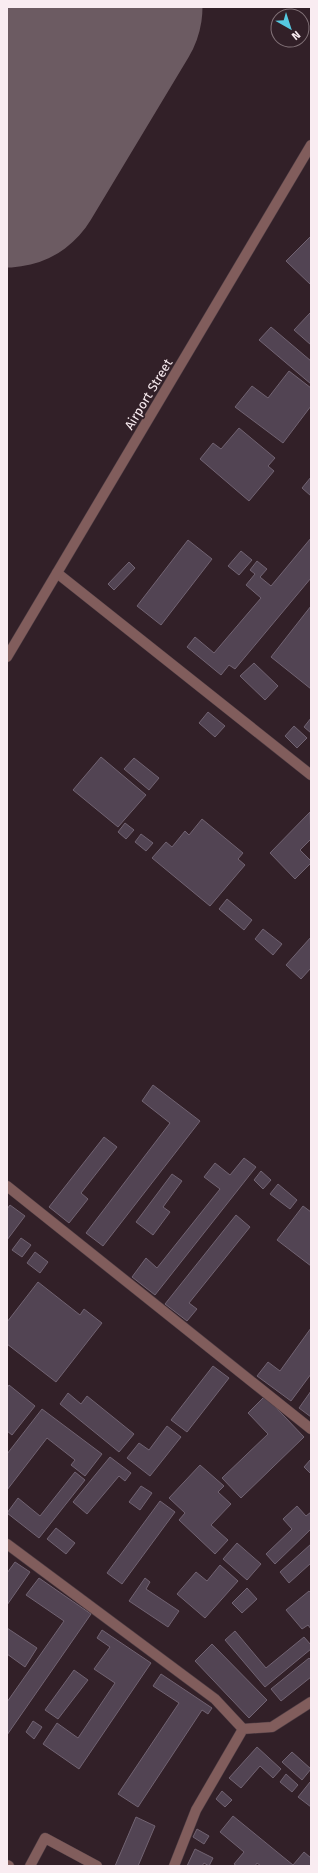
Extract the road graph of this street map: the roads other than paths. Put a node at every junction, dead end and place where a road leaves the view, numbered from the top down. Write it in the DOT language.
graph roads {
  1 [pos="311,145"];
  2 [pos="57,573"];
  3 [pos="7,657"];
  4 [pos="311,775"];
  5 [pos="7,1186"];
  6 [pos="311,1429"];
  7 [pos="7,1544"];
  8 [pos="311,1702"];
  9 [pos="243,1729"];
  10 [pos="30,1866"];
  11 [pos="97,1866"];
  12 [pos="174,1866"];
  1 -- 2 [label="street, Airport Street"];
  2 -- 3 [label="street, Airport Street"];
  2 -- 4 [label="street"];
  5 -- 6 [label="street"];
  7 -- 9 [label="street"];
  8 -- 9 [label="street"];
  9 -- 12 [label="street"];
  10 -- 11 [label="street"];
}
